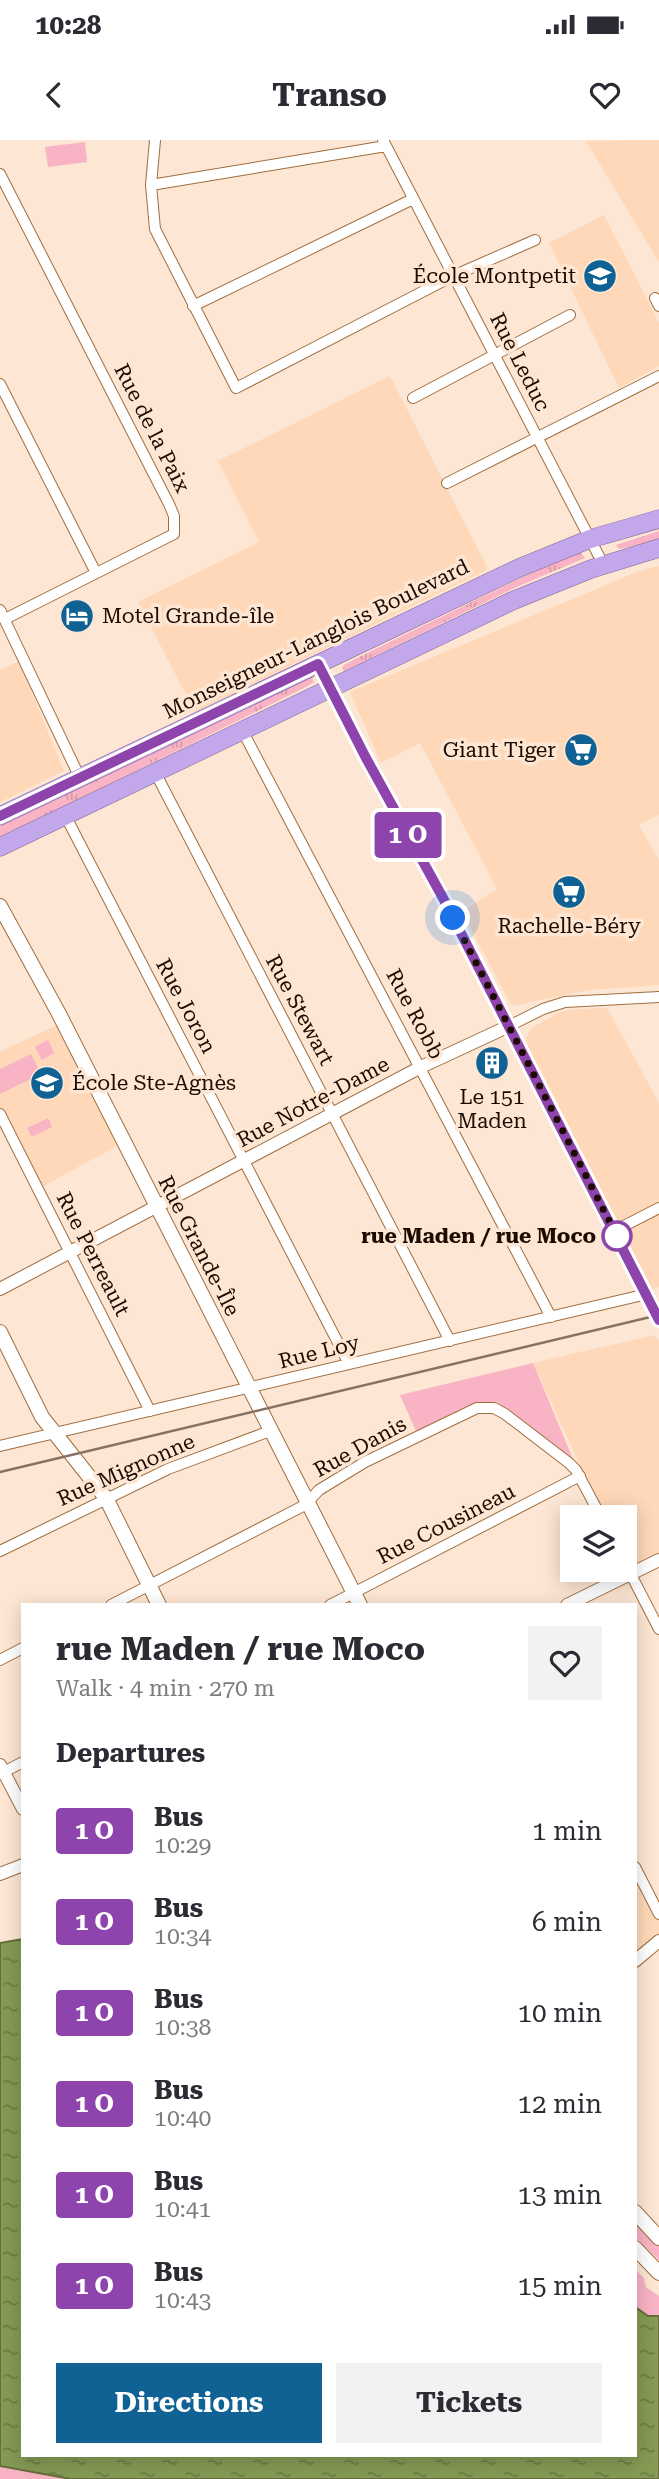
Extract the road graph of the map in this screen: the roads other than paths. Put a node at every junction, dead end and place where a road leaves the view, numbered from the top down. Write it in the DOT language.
graph roads {
  1 [pos="155,140"];
  2 [pos="384,143"];
  3 [pos="0,174"];
  4 [pos="151,185"];
  5 [pos="413,199"];
  6 [pos="535,240"];
  7 [pos="453,276"];
  8 [pos="193,306"];
  9 [pos="570,315"];
  10 [pos="495,356"];
  11 [pos="659,376"];
  12 [pos="0,384"];
  13 [pos="413,398"];
  14 [pos="537,438"];
  15 [pos="447,483"];
  16 [pos="659,519"];
  17 [pos="590,539"];
  18 [pos="659,548"];
  19 [pos="604,564"];
  20 [pos="96,573"];
  21 [pos="2,615"];
  22 [pos="318,664"];
  23 [pos="330,688"];
  24 [pos="242,730"];
  25 [pos="155,772"];
  26 [pos="80,778"];
  27 [pos="65,815"];
  28 [pos="0,816"];
  29 [pos="0,847"];
  30 [pos="0,906"];
  31 [pos="659,997"];
  32 [pos="509,1026"];
  33 [pos="421,1067"];
  34 [pos="332,1113"];
  35 [pos="0,1114"];
  36 [pos="244,1159"];
  37 [pos="156,1206"];
  38 [pos="659,1208"];
  39 [pos="614,1231"];
  40 [pos="70,1252"];
  41 [pos="0,1289"];
  42 [pos="646,1294"];
  43 [pos="551,1317"];
  44 [pos="659,1320"];
  45 [pos="0,1332"];
  46 [pos="450,1341"];
  47 [pos="349,1364"];
  48 [pos="248,1389"];
  49 [pos="150,1411"];
  50 [pos="270,1431"];
  51 [pos="53,1434"];
  52 [pos="0,1446"];
  53 [pos="580,1476"];
  54 [pos="106,1499"];
  55 [pos="308,1502"];
  56 [pos="595,1505"];
  57 [pos="0,1550"];
  58 [pos="659,1560"];
  59 [pos="637,1566"];
  60 [pos="606,1582"];
  61 [pos="635,1582"];
  62 [pos="149,1586"];
  63 [pos="356,1599"];
  64 [pos="115,1603"];
  65 [pos="158,1603"];
  66 [pos="339,1603"];
  67 [pos="570,1603"];
  68 [pos="659,1629"];
  69 [pos="21,1649"];
  70 [pos="0,1660"];
  71 [pos="21,1763"];
  72 [pos="1,1770"];
  73 [pos="21,1805"];
  74 [pos="21,1866"];
  75 [pos="637,1871"];
  76 [pos="0,1874"];
  77 [pos="659,1914"];
  78 [pos="659,1941"];
  79 [pos="637,1959"];
  80 [pos="637,2213"];
  81 [pos="659,2238"];
  82 [pos="637,2250"];
  83 [pos="659,2273"];
  1 -- 4 [label="street"];
  2 -- 4 [label="street"];
  2 -- 5 [label="street, Rue Leduc"];
  3 -- 20 [label="street, Rue de la Paix"];
  4 -- 8 [label="street"];
  5 -- 7 [label="street, Rue Leduc"];
  5 -- 8 [label="street"];
  6 -- 7 [label="street"];
  7 -- 8 [label="street"];
  7 -- 10 [label="street, Rue Leduc"];
  9 -- 10 [label="street"];
  10 -- 13 [label="street"];
  10 -- 14 [label="street, Rue Leduc"];
  11 -- 14 [label="street"];
  12 -- 20 [label="street"];
  14 -- 15 [label="street"];
  14 -- 17 [label="street, Rue Leduc"];
  16 -- 17 [label="highway, Monseigneur-Langlois Boulevard"];
  17 -- 19 [label="street, Rue Leduc"];
  17 -- 22 [label="highway, Monseigneur-Langlois Boulevard"];
  18 -- 19 [label="highway"];
  19 -- 23 [label="highway"];
  20 -- 21 [label="street, Rue de la Paix"];
  21 -- 26 [label="street"];
  22 -- 23 [label="street"];
  22 -- 26 [label="highway, Monseigneur-Langlois Boulevard"];
  23 -- 24 [label="highway"];
  23 -- 32 [label="street"];
  24 -- 25 [label="highway"];
  24 -- 33 [label="street, Rue Robb"];
  25 -- 27 [label="highway"];
  25 -- 34 [label="street, Rue Stewart"];
  26 -- 28 [label="highway, Monseigneur-Langlois Boulevard"];
  27 -- 29 [label="highway"];
  27 -- 36 [label="street, Rue Joron"];
  30 -- 37 [label="main road, Rue Grande-Île"];
  31 -- 32 [label="street, Rue Notre-Dame"];
  32 -- 33 [label="street, Rue Notre-Dame"];
  32 -- 39 [label="street"];
  33 -- 34 [label="street, Rue Notre-Dame"];
  33 -- 43 [label="street, Rue Robb"];
  34 -- 36 [label="street, Rue Notre-Dame"];
  34 -- 46 [label="street, Rue Stewart"];
  35 -- 40 [label="street, Rue Perreault"];
  36 -- 37 [label="street, Rue Notre-Dame"];
  36 -- 47 [label="street, Rue Joron"];
  37 -- 40 [label="street, Rue Notre-Dame"];
  37 -- 48 [label="main road, Rue Grande-Île"];
  38 -- 39 [label="street"];
  39 -- 42 [label="street"];
  40 -- 41 [label="street, Rue Notre-Dame"];
  40 -- 49 [label="street, Rue Perreault"];
  42 -- 43 [label="street, Rue Loy"];
  42 -- 44 [label="street"];
  43 -- 46 [label="street, Rue Loy"];
  45 -- 51 [label="main road"];
  46 -- 47 [label="street, Rue Loy"];
  47 -- 48 [label="street, Rue Loy"];
  48 -- 49 [label="street, Rue Loy"];
  48 -- 50 [label="main road, Rue Grande-Île"];
  49 -- 51 [label="street, Rue Loy"];
  50 -- 54 [label="street, Rue Mignonne"];
  50 -- 55 [label="main road, Rue Grande-Île"];
  51 -- 52 [label="street, Rue Loy"];
  51 -- 54 [label="main road"];
  53 -- 55 [label="street, Rue Danis"];
  53 -- 56 [label="street, Rue Danis"];
  53 -- 63 [label="street, Rue Cousineau"];
  54 -- 57 [label="street, Rue Mignonne"];
  54 -- 62 [label="main road"];
  55 -- 62 [label="street, Rue Danis"];
  55 -- 63 [label="main road, Rue Grande-Île"];
  58 -- 59 [label="street"];
  60 -- 67 [label="street"];
  61 -- 68 [label="street"];
  62 -- 64 [label="street, Rue Danis"];
  62 -- 65 [label="main road"];
  63 -- 66 [label="street, Rue Cousineau"];
  69 -- 70 [label="street"];
  71 -- 72 [label="street"];
  72 -- 73 [label="street"];
  74 -- 76 [label="street"];
  75 -- 77 [label="street"];
  78 -- 79 [label="street"];
  80 -- 81 [label="main road"];
  82 -- 83 [label="main road"];
}
